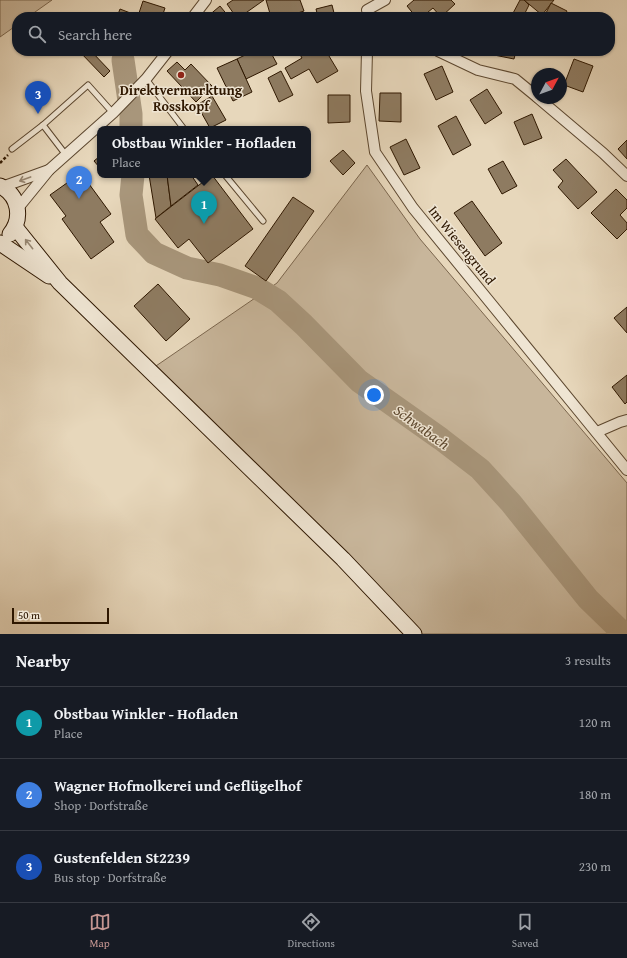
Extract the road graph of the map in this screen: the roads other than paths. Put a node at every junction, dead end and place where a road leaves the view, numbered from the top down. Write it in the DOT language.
graph roads {
  1 [pos="206,0"];
  2 [pos="364,0"];
  3 [pos="385,0"];
  4 [pos="197,12"];
  5 [pos="367,12"];
  6 [pos="371,12"];
  7 [pos="164,56"];
  8 [pos="367,56"];
  9 [pos="449,56"];
  10 [pos="146,79"];
  11 [pos="531,93"];
  12 [pos="544,104"];
  13 [pos="113,113"];
  14 [pos="43,125"];
  15 [pos="99,126"];
  16 [pos="182,126"];
  17 [pos="97,128"];
  18 [pos="12,149"];
  19 [pos="66,156"];
  20 [pos="48,170"];
  21 [pos="627,176"];
  22 [pos="228,178"];
  23 [pos="1,187"];
  24 [pos="18,208"];
  25 [pos="263,220"];
  26 [pos="15,226"];
  27 [pos="0,242"];
  28 [pos="60,283"];
  29 [pos="627,420"];
  30 [pos="597,432"];
  31 [pos="627,470"];
  32 [pos="414,634"];
  1 -- 4 [label="street"];
  2 -- 5 [label="street"];
  3 -- 6 [label="street"];
  7 -- 10 [label="street"];
  8 -- 30 [label="street, Im Wiesengrund"];
  9 -- 11 [label="street"];
  10 -- 13 [label="street"];
  10 -- 16 [label="lane"];
  12 -- 21 [label="street"];
  13 -- 14 [label="lane"];
  13 -- 15 [label="street"];
  14 -- 18 [label="lane"];
  14 -- 19 [label="lane"];
  17 -- 19 [label="street"];
  19 -- 20 [label="street"];
  20 -- 23 [label="street, one-way"];
  20 -- 24 [label="street"];
  22 -- 25 [label="lane"];
  23 -- 24 [label="main road"];
  24 -- 26 [label="main road"];
  26 -- 27 [label="main road"];
  28 -- 26 [label="main road, one-way"];
  27 -- 28 [label="main road"];
  28 -- 32 [label="main road"];
  29 -- 30 [label="street"];
  30 -- 31 [label="street, Im Wiesengrund"];
}
